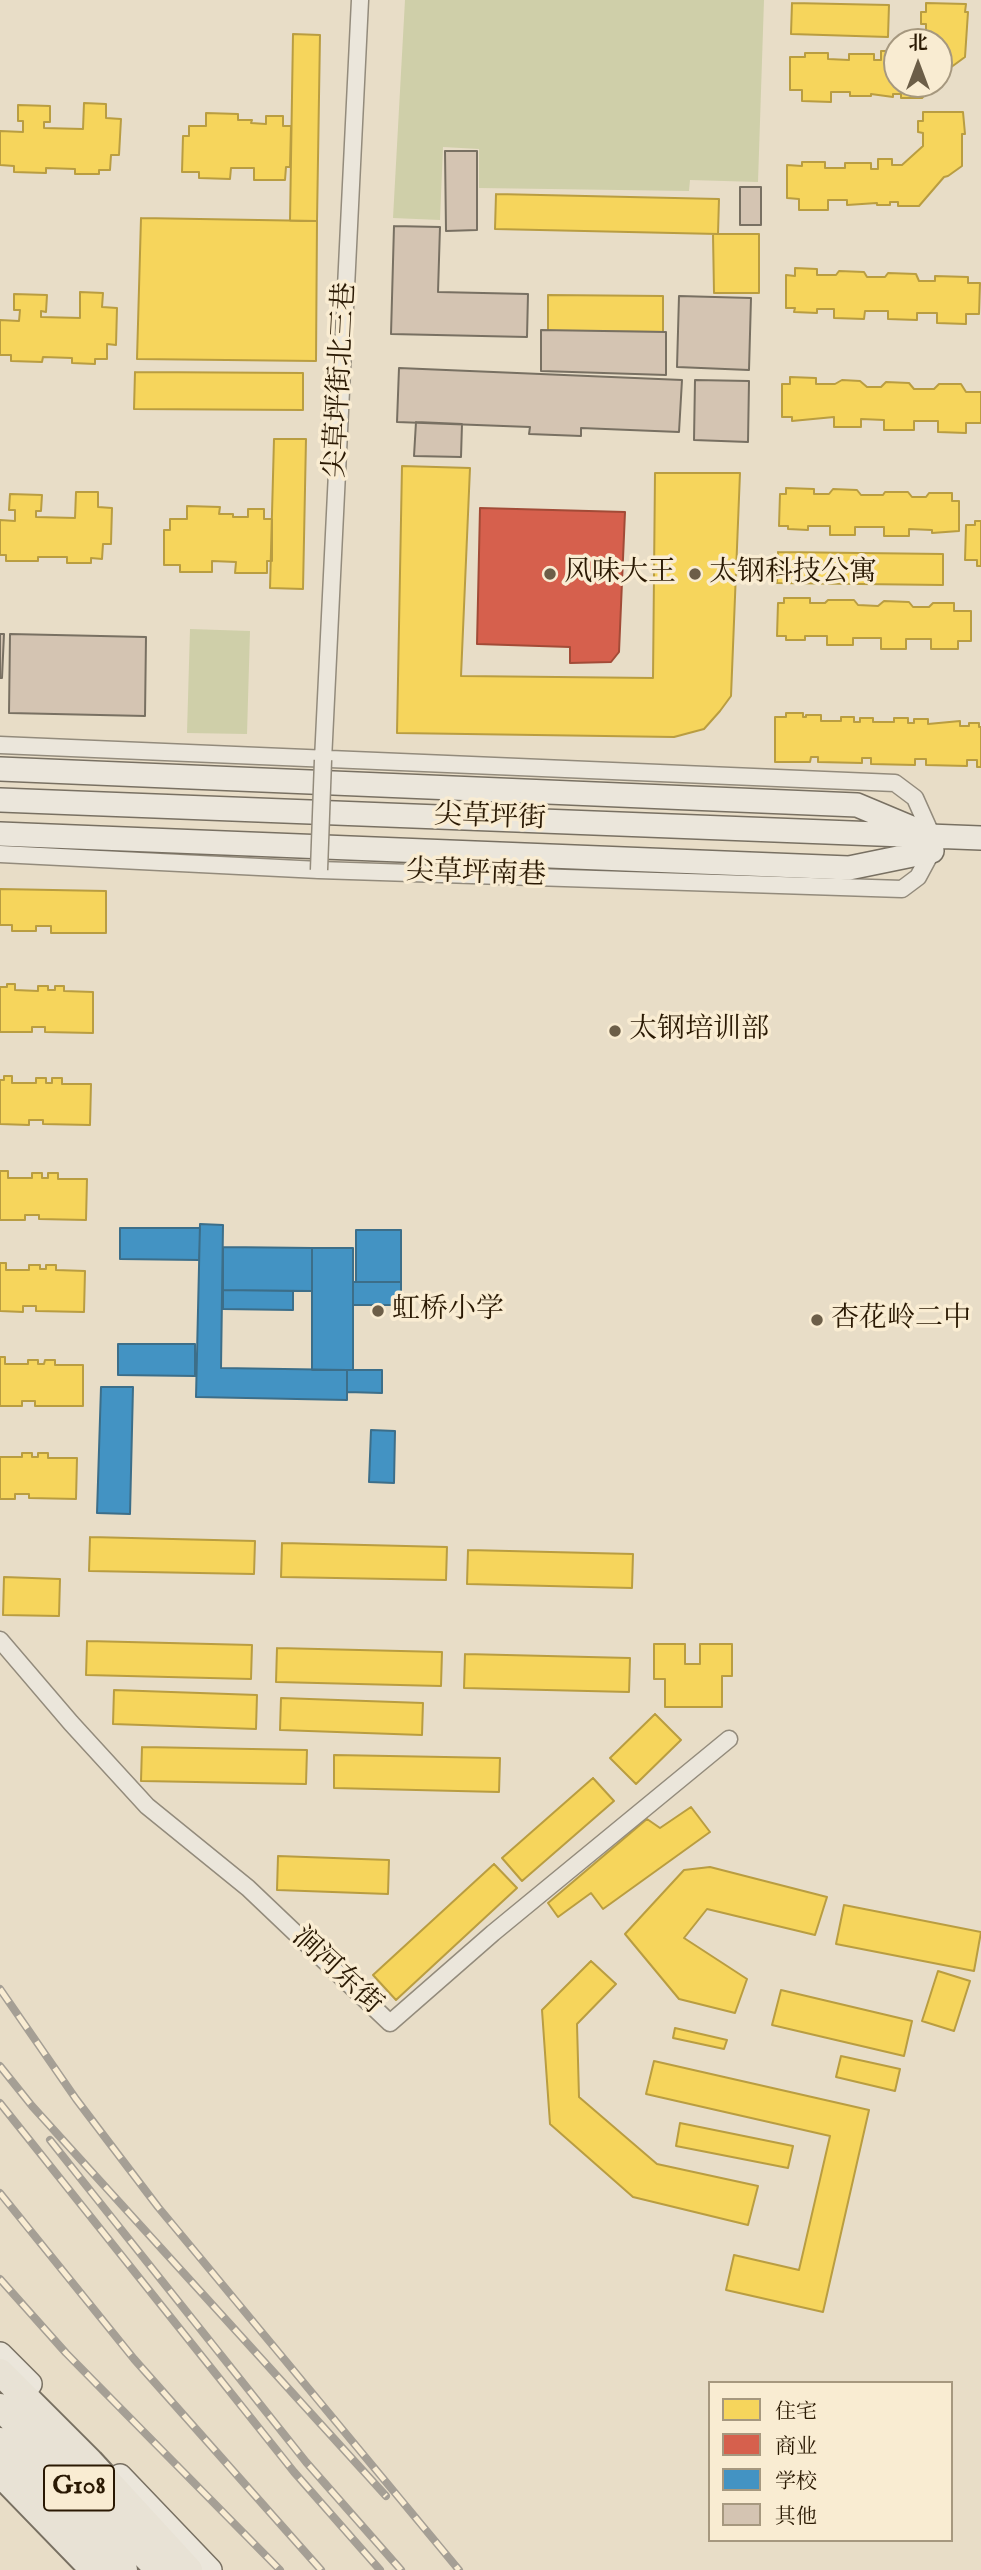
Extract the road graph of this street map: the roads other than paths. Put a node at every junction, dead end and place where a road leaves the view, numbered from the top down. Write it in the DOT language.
graph roads {
  1 [pos="360,0"];
  2 [pos="0,745"];
  3 [pos="323,760"];
  4 [pos="0,769"];
  5 [pos="0,800"];
  6 [pos="0,816"];
  7 [pos="0,834"];
  8 [pos="981,838"];
  9 [pos="932,844"];
  10 [pos="981,853"];
  11 [pos="0,854"];
  12 [pos="318,870"];
  13 [pos="0,1640"];
  14 [pos="729,1739"];
  15 [pos="0,2354"];
  16 [pos="0,2372"];
  17 [pos="0,2406"];
  18 [pos="0,2441"];
  19 [pos="0,2473"];
  20 [pos="0,2492"];
  21 [pos="79,2570"];
  22 [pos="93,2570"];
  23 [pos="124,2570"];
  24 [pos="159,2570"];
  25 [pos="189,2570"];
  26 [pos="210,2570"];
  1 -- 3 [label="street, 尖草坪街北三巷"];
  2 -- 3 [label="street"];
  3 -- 9 [label="street"];
  3 -- 12 [label="street, 尖草坪街北三巷, bridge"];
  4 -- 9 [label="main road"];
  5 -- 9 [label="main road, 尖草坪街"];
  6 -- 9 [label="main road, 尖草坪街"];
  7 -- 9 [label="main road"];
  8 -- 9 [label="main road, 尖草坪街"];
  9 -- 10 [label="main road, 尖草坪街"];
  9 -- 12 [label="street, 尖草坪南巷"];
  11 -- 12 [label="street, 尖草坪南巷"];
  13 -- 14 [label="street, 涧河东街"];
  15 -- 26 [label="main road"];
  16 -- 25 [label="main road"];
  17 -- 24 [label="main road, G108"];
  18 -- 23 [label="main road, G108"];
  19 -- 22 [label="main road"];
  20 -- 21 [label="main road"];
}
